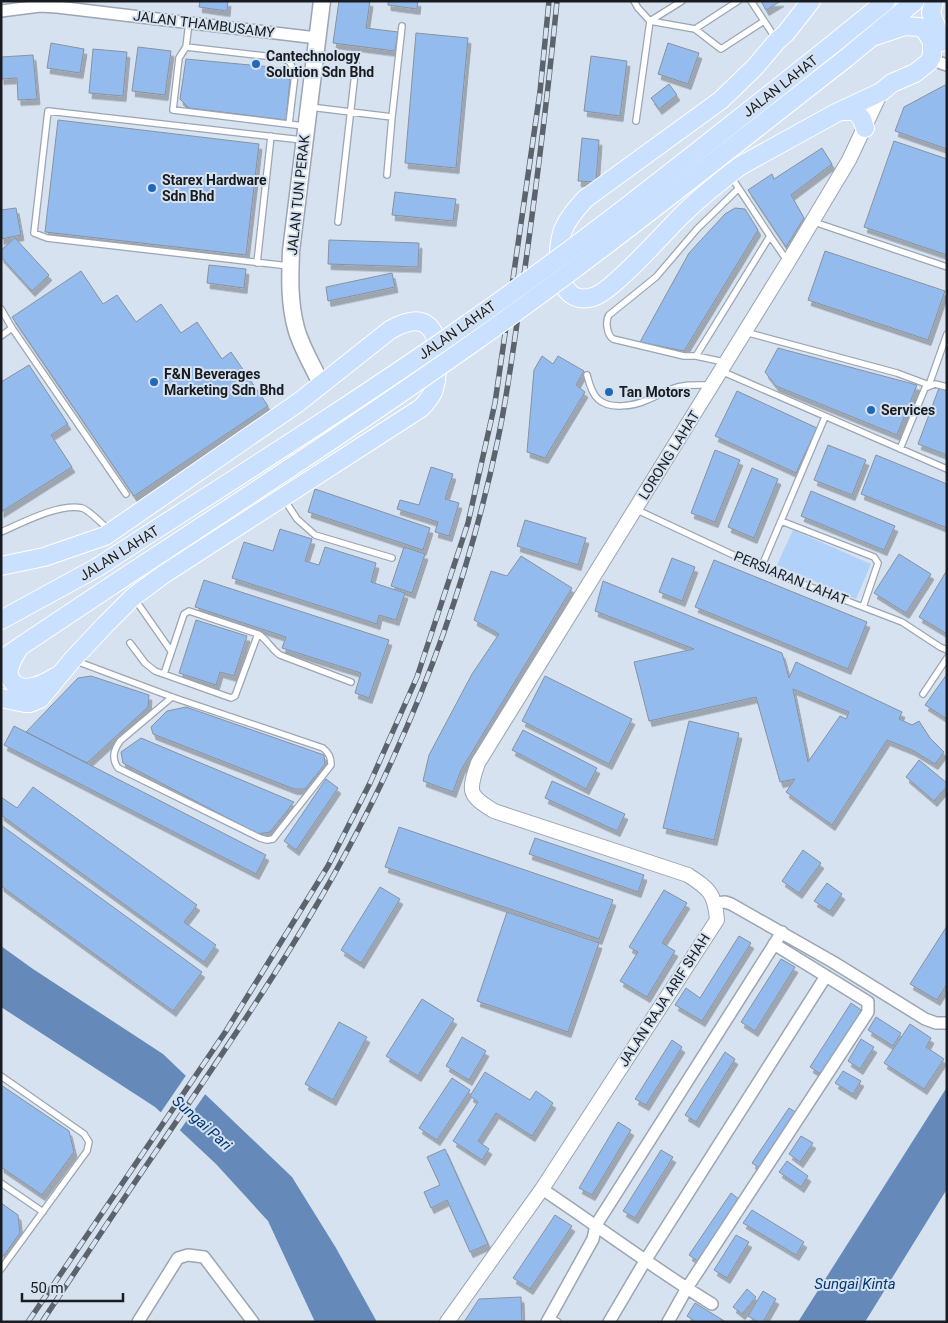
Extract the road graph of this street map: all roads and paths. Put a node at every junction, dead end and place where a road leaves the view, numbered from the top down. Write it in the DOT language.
graph roads {
  1 [pos="322,1"];
  2 [pos="634,1"];
  3 [pos="682,1"];
  4 [pos="738,1"];
  5 [pos="751,1"];
  6 [pos="804,1"];
  7 [pos="811,1"];
  8 [pos="876,1"];
  9 [pos="886,1"];
  10 [pos="915,1"];
  11 [pos="934,1"];
  12 [pos="1,11"];
  13 [pos="865,18"];
  14 [pos="650,21"];
  15 [pos="764,21"];
  16 [pos="189,22"];
  17 [pos="402,26"];
  18 [pos="695,28"];
  19 [pos="875,36"];
  20 [pos="317,38"];
  21 [pos="777,40"];
  22 [pos="186,47"];
  23 [pos="356,64"];
  24 [pos="944,64"];
  25 [pos="881,92"];
  26 [pos="308,106"];
  27 [pos="841,110"];
  28 [pos="350,112"];
  29 [pos="392,116"];
  30 [pos="636,122"];
  31 [pos="289,124"];
  32 [pos="865,128"];
  33 [pos="305,133"];
  34 [pos="271,136"];
  35 [pos="387,175"];
  36 [pos="734,181"];
  37 [pos="811,221"];
  38 [pos="338,222"];
  39 [pos="770,236"];
  40 [pos="257,262"];
  41 [pos="788,262"];
  42 [pos="290,266"];
  43 [pos="947,267"];
  44 [pos="1,309"];
  45 [pos="12,328"];
  46 [pos="745,332"];
  47 [pos="947,334"];
  48 [pos="1,336"];
  49 [pos="696,356"];
  50 [pos="724,367"];
  51 [pos="587,375"];
  52 [pos="321,384"];
  53 [pos="712,385"];
  54 [pos="930,385"];
  55 [pos="947,387"];
  56 [pos="825,417"];
  57 [pos="900,449"];
  58 [pos="947,469"];
  59 [pos="126,494"];
  60 [pos="283,497"];
  61 [pos="635,509"];
  62 [pos="781,521"];
  63 [pos="1,532"];
  64 [pos="112,532"];
  65 [pos="392,558"];
  66 [pos="1,566"];
  67 [pos="762,568"];
  68 [pos="134,597"];
  69 [pos="863,607"];
  70 [pos="1,620"];
  71 [pos="258,634"];
  72 [pos="130,643"];
  73 [pos="21,646"];
  74 [pos="947,650"];
  75 [pos="172,652"];
  76 [pos="947,658"];
  77 [pos="1,660"];
  78 [pos="68,665"];
  79 [pos="164,674"];
  80 [pos="351,682"];
  81 [pos="923,694"];
  82 [pos="172,697"];
  83 [pos="1,698"];
  84 [pos="716,903"];
  85 [pos="782,932"];
  86 [pos="774,944"];
  87 [pos="826,976"];
  88 [pos="947,1023"];
  89 [pos="1,1076"];
  90 [pos="1,1182"];
  91 [pos="542,1189"];
  92 [pos="43,1212"];
  93 [pos="596,1225"];
  94 [pos="645,1261"];
  95 [pos="1,1269"];
  96 [pos="687,1288"];
  97 [pos="712,1304"];
  98 [pos="551,1320"];
  99 [pos="138,1322"];
  100 [pos="252,1322"];
  101 [pos="447,1322"];
  102 [pos="609,1322"];
  103 [pos="668,1322"];
  1 -- 20 [label="main road, JALAN TUN PERAK"];
  2 -- 14 [label="lane"];
  3 -- 14 [label="lane"];
  4 -- 18 [label="lane"];
  5 -- 15 [label="lane"];
  6 -- 21 [label="main road"];
  7 -- 21 [label="main road"];
  8 -- 13 [label="main road"];
  9 -- 13 [label="main road, JALAN LAHAT"];
  10 -- 19 [label="main road, JALAN LAHAT"];
  11 -- 24 [label="main road"];
  12 -- 16 [label="street, JALAN THAMBUSAMY"];
  13 -- 70 [label="main road, JALAN LAHAT, bridge"];
  14 -- 18 [label="lane"];
  14 -- 30 [label="lane"];
  15 -- 18 [label="lane"];
  15 -- 21 [label="lane"];
  16 -- 20 [label="street, JALAN THAMBUSAMY"];
  16 -- 22 [label="lane"];
  17 -- 29 [label="lane"];
  19 -- 25 [label="main road"];
  19 -- 73 [label="main road, JALAN LAHAT, bridge"];
  20 -- 26 [label="main road, JALAN TUN PERAK"];
  21 -- 36 [label="main road"];
  22 -- 31 [label="lane"];
  22 -- 31 [label="lane"];
  23 -- 28 [label="lane"];
  24 -- 25 [label="main road"];
  25 -- 27 [label="main road"];
  25 -- 32 [label="street, LORONG LAHAT"];
  26 -- 28 [label="lane"];
  26 -- 33 [label="main road, JALAN TUN PERAK"];
  27 -- 32 [label="main road"];
  27 -- 36 [label="main road"];
  28 -- 29 [label="lane"];
  28 -- 38 [label="lane"];
  29 -- 35 [label="lane"];
  31 -- 33 [label="lane"];
  32 -- 37 [label="street, LORONG LAHAT"];
  33 -- 34 [label="lane"];
  33 -- 42 [label="main road, JALAN TUN PERAK"];
  34 -- 40 [label="lane"];
  34 -- 40 [label="lane"];
  36 -- 39 [label="lane"];
  36 -- 49 [label="lane"];
  37 -- 41 [label="street, LORONG LAHAT"];
  37 -- 43 [label="lane"];
  39 -- 41 [label="lane"];
  39 -- 49 [label="lane"];
  40 -- 42 [label="lane"];
  41 -- 46 [label="street, LORONG LAHAT"];
  42 -- 52 [label="main road, JALAN TUN PERAK"];
  44 -- 45 [label="lane"];
  45 -- 48 [label="lane"];
  45 -- 59 [label="lane"];
  46 -- 50 [label="street, LORONG LAHAT"];
  46 -- 54 [label="lane"];
  47 -- 54 [label="lane"];
  49 -- 50 [label="lane"];
  50 -- 53 [label="street, LORONG LAHAT"];
  50 -- 56 [label="lane"];
  51 -- 53 [label="lane"];
  52 -- 60 [label="main road"];
  52 -- 64 [label="main road"];
  53 -- 61 [label="street, LORONG LAHAT"];
  54 -- 55 [label="lane"];
  54 -- 57 [label="lane"];
  56 -- 57 [label="lane"];
  56 -- 62 [label="lane"];
  57 -- 58 [label="lane"];
  60 -- 65 [label="lane"];
  60 -- 68 [label="main road"];
  61 -- 67 [label="lane, PERSIARAN LAHAT"];
  61 -- 84 [label="street, LORONG LAHAT"];
  62 -- 67 [label="lane"];
  62 -- 69 [label="lane"];
  63 -- 64 [label="lane"];
  64 -- 66 [label="main road"];
  67 -- 69 [label="lane, PERSIARAN LAHAT"];
  68 -- 75 [label="lane"];
  68 -- 78 [label="main road"];
  69 -- 74 [label="lane, PERSIARAN LAHAT"];
  71 -- 75 [label="lane"];
  71 -- 79 [label="lane"];
  71 -- 80 [label="lane"];
  72 -- 79 [label="lane"];
  73 -- 77 [label="main road, JALAN LAHAT"];
  73 -- 78 [label="main road"];
  75 -- 79 [label="lane"];
  76 -- 81 [label="lane"];
  78 -- 82 [label="lane"];
  78 -- 83 [label="main road"];
  82 -- 82 [label="lane"];
  84 -- 85 [label="street"];
  84 -- 91 [label="street, JALAN RAJA ARIF SHAH"];
  85 -- 86 [label="street"];
  85 -- 88 [label="street"];
  86 -- 87 [label="street"];
  86 -- 93 [label="street"];
  87 -- 94 [label="street"];
  87 -- 96 [label="street"];
  89 -- 92 [label="lane"];
  90 -- 92 [label="lane"];
  91 -- 93 [label="street"];
  91 -- 101 [label="street, JALAN RAJA ARIF SHAH"];
  92 -- 95 [label="lane"];
  93 -- 94 [label="street"];
  93 -- 98 [label="street"];
  94 -- 96 [label="street"];
  94 -- 102 [label="street"];
  96 -- 97 [label="street"];
  96 -- 103 [label="street"];
  99 -- 100 [label="street"];
}
